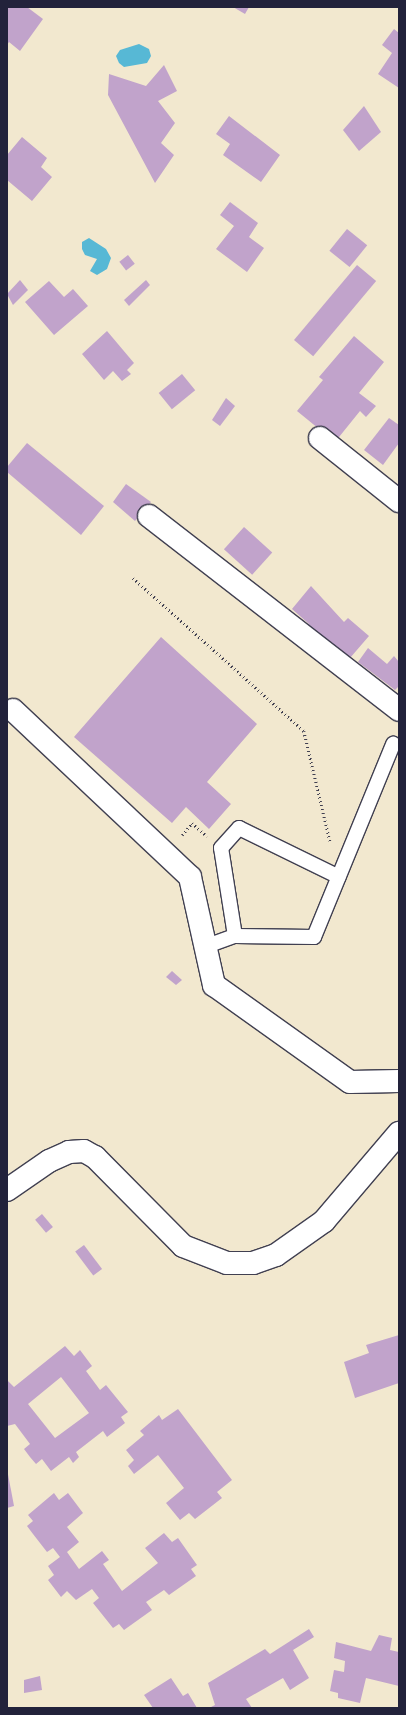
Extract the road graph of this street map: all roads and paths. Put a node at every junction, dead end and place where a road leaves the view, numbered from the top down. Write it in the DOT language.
graph roads {
  1 [pos="320,438"];
  2 [pos="399,501"];
  3 [pos="149,516"];
  4 [pos="133,578"];
  5 [pos="13,710"];
  6 [pos="399,710"];
  7 [pos="393,744"];
  8 [pos="220,848"];
  9 [pos="165,854"];
  10 [pos="339,877"];
  11 [pos="235,936"];
  12 [pos="204,947"];
  13 [pos="399,1081"];
  14 [pos="399,1134"];
  15 [pos="7,1190"];
  1 -- 2 [label="street"];
  3 -- 6 [label="street"];
  4 -- 10 [label="path"];
  5 -- 9 [label="street"];
  7 -- 10 [label="lane"];
  8 -- 9 [label="path"];
  8 -- 10 [label="lane"];
  8 -- 11 [label="lane"];
  9 -- 12 [label="street"];
  10 -- 11 [label="lane"];
  11 -- 12 [label="lane"];
  12 -- 13 [label="street"];
  14 -- 15 [label="street"];
}
